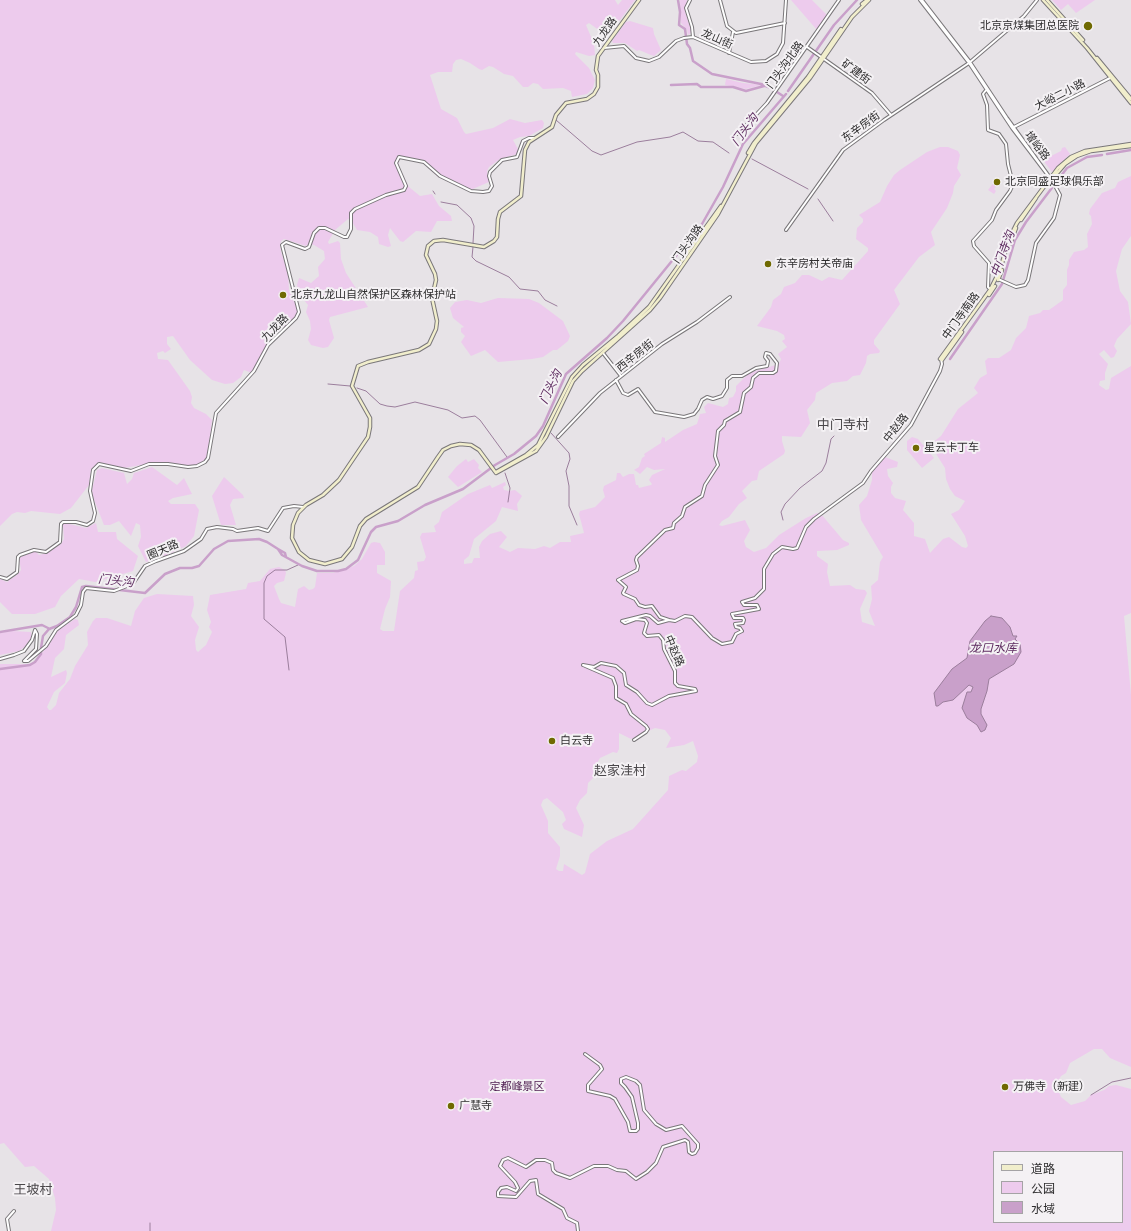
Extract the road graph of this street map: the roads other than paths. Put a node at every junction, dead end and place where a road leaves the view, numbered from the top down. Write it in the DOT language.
graph roads {
  1 [pos="639,0"];
  2 [pos="690,0"];
  3 [pos="720,0"];
  4 [pos="786,0"];
  5 [pos="839,0"];
  6 [pos="868,0"];
  7 [pos="921,0"];
  8 [pos="1037,0"];
  9 [pos="1043,0"];
  10 [pos="1047,0"];
  11 [pos="785,23"];
  12 [pos="733,32"];
  13 [pos="693,37"];
  14 [pos="807,47"];
  15 [pos="604,48"];
  16 [pos="729,53"];
  17 [pos="822,57"];
  18 [pos="970,63"];
  19 [pos="1112,77"];
  20 [pos="987,89"];
  21 [pos="1131,99"];
  22 [pos="1131,103"];
  23 [pos="891,115"];
  24 [pos="1014,127"];
  25 [pos="738,134"];
  26 [pos="535,139"];
  27 [pos="1131,145"];
  28 [pos="1051,180"];
  29 [pos="786,230"];
  30 [pos="998,279"];
  31 [pos="991,291"];
  32 [pos="730,297"];
  33 [pos="603,353"];
  34 [pos="941,359"];
  35 [pos="621,376"];
  36 [pos="616,380"];
  37 [pos="558,437"];
  38 [pos="495,472"];
  39 [pos="303,507"];
  40 [pos="0,577"];
  41 [pos="669,620"];
  42 [pos="0,659"];
  43 [pos="634,740"];
  44 [pos="585,1054"];
  45 [pos="14,1211"];
  46 [pos="9,1231"];
  47 [pos="578,1231"];
  1 -- 15 [label="main road, 九龙路"];
  2 -- 13 [label="street"];
  3 -- 12 [label="street"];
  4 -- 11 [label="street, 龙山街"];
  5 -- 14 [label="street, 门头沟北路"];
  6 -- 17 [label="main road, 门头沟路"];
  7 -- 18 [label="street, 增峪路"];
  8 -- 18 [label="street, 东辛房街"];
  9 -- 19 [label="main road"];
  10 -- 19 [label="main road"];
  11 -- 12 [label="street"];
  11 -- 16 [label="street, 龙山街"];
  12 -- 16 [label="street"];
  13 -- 15 [label="street, 龙山街"];
  13 -- 16 [label="street, 龙山街"];
  14 -- 17 [label="street, 矿建街"];
  14 -- 25 [label="street, 门头沟北路"];
  15 -- 26 [label="main road, 九龙路"];
  17 -- 23 [label="street, 矿建街"];
  17 -- 33 [label="main road, 门头沟路"];
  17 -- 38 [label="main road, 门头沟路"];
  18 -- 20 [label="street, 增峪路"];
  18 -- 23 [label="street, 东辛房街"];
  18 -- 24 [label="street, 增峪路"];
  19 -- 21 [label="main road"];
  19 -- 22 [label="main road"];
  19 -- 24 [label="street, 大峪二小路"];
  20 -- 28 [label="street, 增峪路"];
  20 -- 31 [label="street"];
  23 -- 29 [label="street, 东辛房街"];
  24 -- 28 [label="street, 增峪路"];
  26 -- 39 [label="main road, 九龙路"];
  26 -- 40 [label="street, 九龙路"];
  27 -- 28 [label="main road, 中门寺南路"];
  28 -- 30 [label="main road, 中门寺南路"];
  28 -- 30 [label="street"];
  30 -- 31 [label="main road, 中门寺南路"];
  31 -- 34 [label="main road, 中门寺南路"];
  32 -- 35 [label="street, 西辛房街"];
  33 -- 35 [label="street"];
  33 -- 38 [label="main road, 门头沟路"];
  34 -- 41 [label="street, 中赵路"];
  35 -- 36 [label="street, 西辛房街"];
  36 -- 37 [label="street, 西辛房街"];
  36 -- 41 [label="street"];
  38 -- 39 [label="main road, 九龙路"];
  39 -- 42 [label="street, 圈天路"];
  41 -- 43 [label="street, 中赵路"];
  44 -- 47 [label="street"];
  45 -- 46 [label="street"];
}
